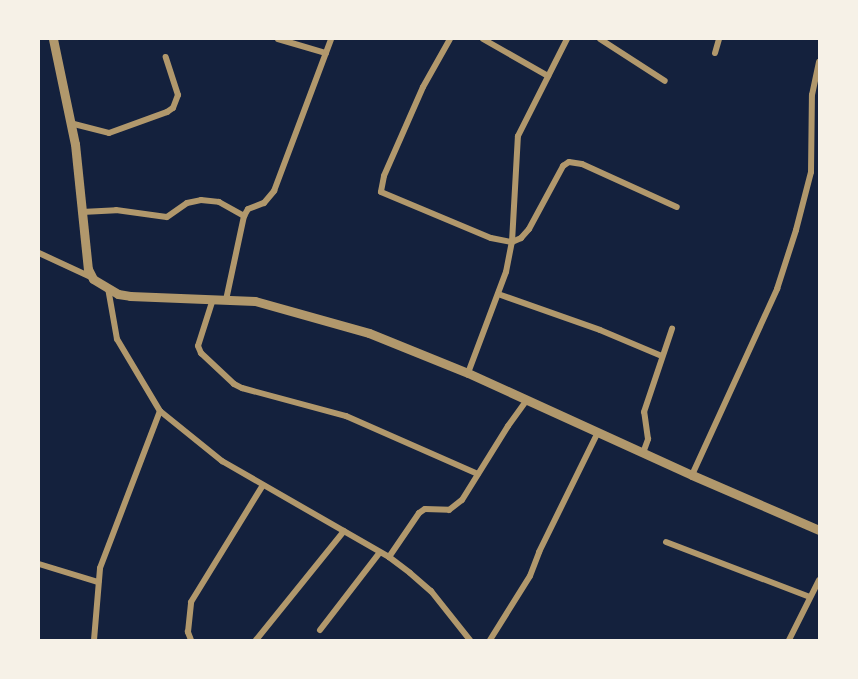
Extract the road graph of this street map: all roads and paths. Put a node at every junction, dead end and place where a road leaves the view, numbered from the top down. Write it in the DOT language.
graph roads {
  1 [pos="53,39"];
  2 [pos="278,39"];
  3 [pos="331,39"];
  4 [pos="450,39"];
  5 [pos="483,39"];
  6 [pos="567,39"];
  7 [pos="600,39"];
  8 [pos="719,39"];
  9 [pos="326,53"];
  10 [pos="715,53"];
  11 [pos="166,57"];
  12 [pos="819,62"];
  13 [pos="548,76"];
  14 [pos="665,81"];
  15 [pos="70,123"];
  16 [pos="677,207"];
  17 [pos="82,212"];
  18 [pos="244,216"];
  19 [pos="512,242"];
  20 [pos="39,253"];
  21 [pos="93,279"];
  22 [pos="108,288"];
  23 [pos="498,294"];
  24 [pos="213,299"];
  25 [pos="226,300"];
  26 [pos="672,329"];
  27 [pos="663,356"];
  28 [pos="468,373"];
  29 [pos="527,400"];
  30 [pos="160,411"];
  31 [pos="598,432"];
  32 [pos="643,453"];
  33 [pos="478,474"];
  34 [pos="692,475"];
  35 [pos="263,485"];
  36 [pos="819,530"];
  37 [pos="344,531"];
  38 [pos="666,542"];
  39 [pos="380,552"];
  40 [pos="389,557"];
  41 [pos="39,564"];
  42 [pos="819,580"];
  43 [pos="98,582"];
  44 [pos="810,597"];
  45 [pos="320,630"];
  46 [pos="94,640"];
  47 [pos="191,640"];
  48 [pos="256,640"];
  49 [pos="470,640"];
  50 [pos="490,640"];
  51 [pos="789,640"];
  1 -- 15 [label="street"];
  2 -- 9 [label="street"];
  3 -- 9 [label="street"];
  4 -- 19 [label="street"];
  5 -- 13 [label="street"];
  6 -- 13 [label="street"];
  7 -- 14 [label="street"];
  8 -- 10 [label="street"];
  9 -- 18 [label="street"];
  11 -- 15 [label="street"];
  12 -- 34 [label="street"];
  13 -- 19 [label="street"];
  15 -- 17 [label="street"];
  16 -- 19 [label="street"];
  17 -- 18 [label="street"];
  17 -- 21 [label="street"];
  18 -- 25 [label="street"];
  19 -- 23 [label="street"];
  20 -- 21 [label="street"];
  21 -- 22 [label="street"];
  22 -- 24 [label="street"];
  22 -- 30 [label="street"];
  23 -- 27 [label="street"];
  23 -- 28 [label="street"];
  24 -- 25 [label="street"];
  24 -- 33 [label="street"];
  25 -- 28 [label="street"];
  26 -- 27 [label="street"];
  27 -- 32 [label="street"];
  28 -- 29 [label="street"];
  29 -- 31 [label="street"];
  29 -- 33 [label="street"];
  30 -- 35 [label="street"];
  30 -- 43 [label="street"];
  31 -- 32 [label="street"];
  31 -- 50 [label="street"];
  32 -- 34 [label="street"];
  33 -- 40 [label="street"];
  34 -- 36 [label="street"];
  35 -- 37 [label="street"];
  35 -- 47 [label="street"];
  37 -- 39 [label="street"];
  37 -- 48 [label="street"];
  38 -- 44 [label="street"];
  39 -- 40 [label="street"];
  39 -- 45 [label="street"];
  40 -- 49 [label="street"];
  41 -- 43 [label="street"];
  42 -- 44 [label="street"];
  43 -- 46 [label="street"];
  44 -- 51 [label="street"];
}
